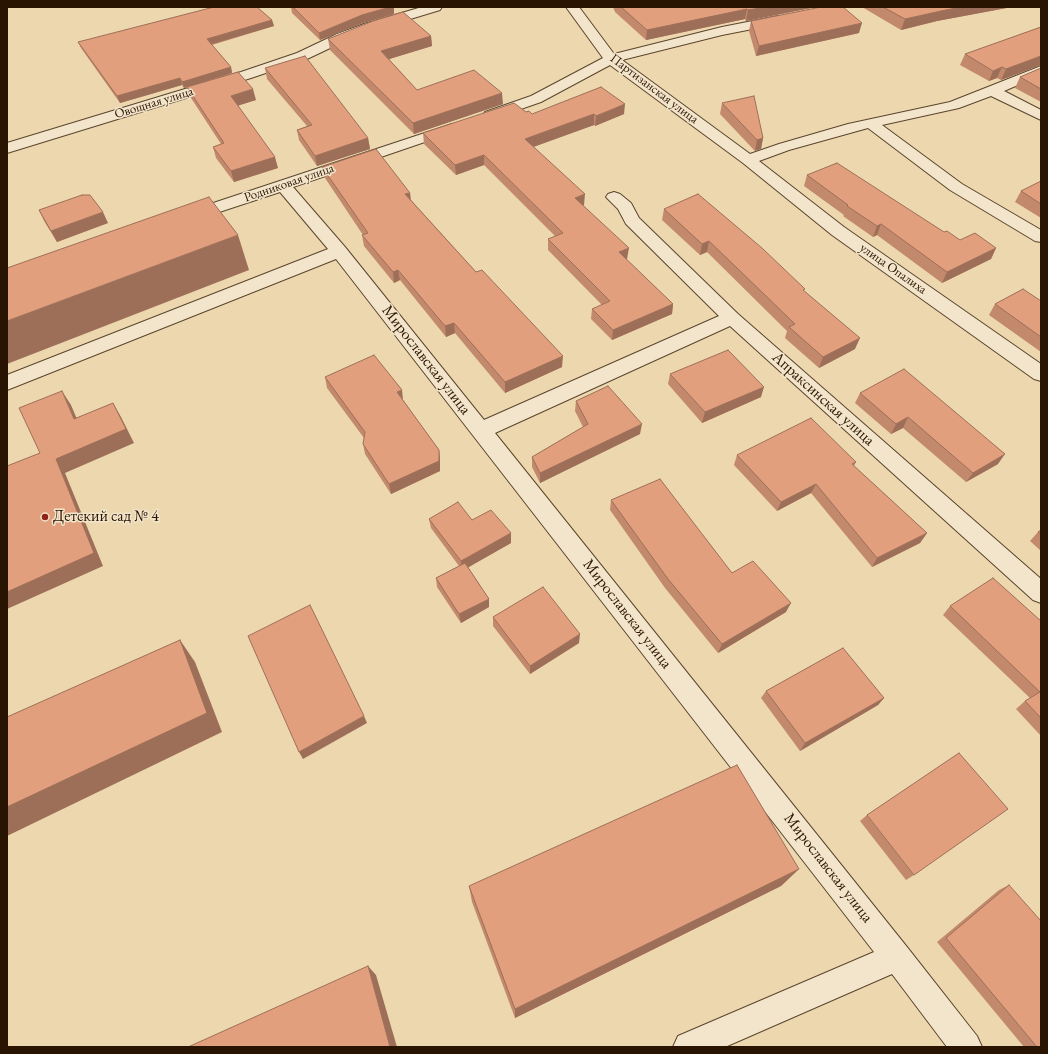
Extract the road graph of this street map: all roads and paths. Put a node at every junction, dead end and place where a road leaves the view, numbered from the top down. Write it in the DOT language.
graph roads {
  1 [pos="436,7"];
  2 [pos="572,7"];
  3 [pos="790,18"];
  4 [pos="611,59"];
  5 [pos="1041,70"];
  6 [pos="992,91"];
  7 [pos="1041,116"];
  8 [pos="870,123"];
  9 [pos="7,148"];
  10 [pos="748,160"];
  11 [pos="283,185"];
  12 [pos="614,197"];
  13 [pos="174,222"];
  14 [pos="1041,237"];
  15 [pos="339,251"];
  16 [pos="732,318"];
  17 [pos="1041,374"];
  18 [pos="7,383"];
  19 [pos="481,430"];
  20 [pos="1041,593"];
  21 [pos="897,957"];
  22 [pos="689,1047"];
  23 [pos="966,1047"];
  1 -- 9 [label="street, Овощная улица"];
  2 -- 4 [label="street, Партизанская улица"];
  3 -- 4 [label="street, Родниковая улица"];
  4 -- 10 [label="street, Партизанская улица"];
  4 -- 11 [label="street, Родниковая улица"];
  5 -- 6 [label="street"];
  6 -- 7 [label="street"];
  6 -- 8 [label="street"];
  8 -- 10 [label="street"];
  8 -- 14 [label="street"];
  10 -- 17 [label="street, улица Опалиха"];
  11 -- 13 [label="street, Родниковая улица"];
  11 -- 15 [label="street, Мирославская улица"];
  12 -- 16 [label="street, Апраксинская улица"];
  15 -- 18 [label="street"];
  15 -- 19 [label="street, Мирославская улица"];
  16 -- 19 [label="street"];
  16 -- 20 [label="street, Апраксинская улица"];
  19 -- 21 [label="street, Мирославская улица"];
  21 -- 22 [label="street"];
  21 -- 23 [label="street, Мирославская улица"];
}
